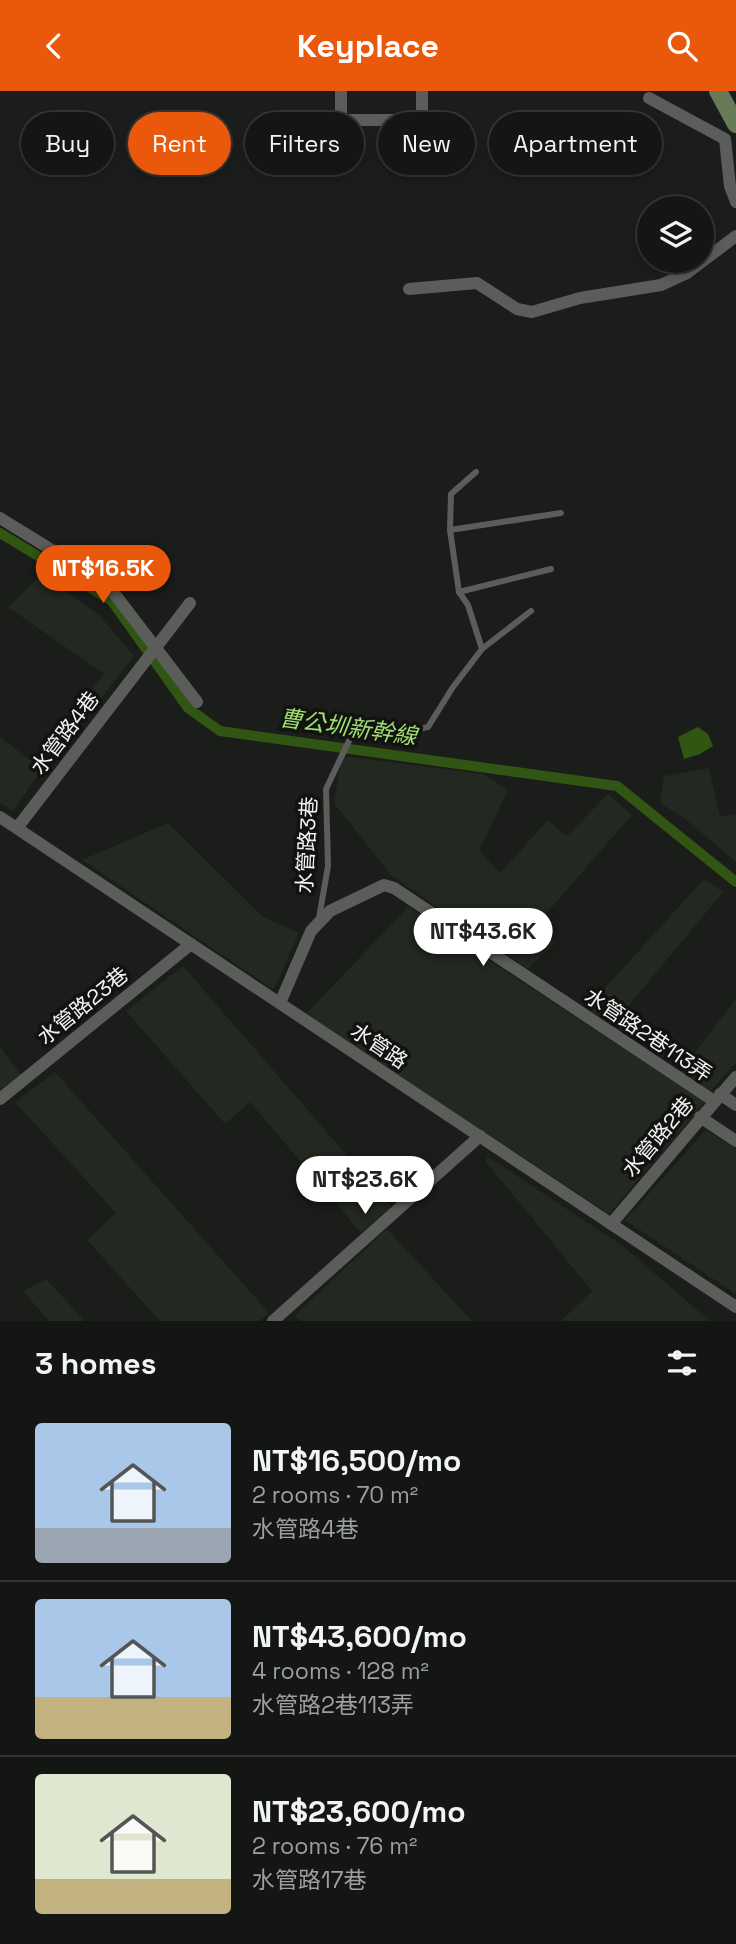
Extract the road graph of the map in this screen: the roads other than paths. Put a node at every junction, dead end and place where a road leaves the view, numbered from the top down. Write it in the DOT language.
graph roads {
  1 [pos="341,91"];
  2 [pos="422,91"];
  3 [pos="718,91"];
  4 [pos="649,98"];
  5 [pos="736,124"];
  6 [pos="736,202"];
  7 [pos="736,236"];
  8 [pos="409,289"];
  9 [pos="476,472"];
  10 [pos="561,513"];
  11 [pos="0,518"];
  12 [pos="450,530"];
  13 [pos="551,569"];
  14 [pos="459,592"];
  15 [pos="190,603"];
  16 [pos="531,611"];
  17 [pos="154,648"];
  18 [pos="482,649"];
  19 [pos="197,702"];
  20 [pos="0,817"];
  21 [pos="17,828"];
  22 [pos="319,923"];
  23 [pos="191,944"];
  24 [pos="280,1003"];
  25 [pos="736,1077"];
  26 [pos="0,1098"];
  27 [pos="717,1098"];
  28 [pos="736,1105"];
  29 [pos="700,1117"];
  30 [pos="480,1136"];
  31 [pos="736,1141"];
  32 [pos="611,1224"];
  33 [pos="736,1307"];
  34 [pos="273,1321"];
  1 -- 2 [label="street"];
  3 -- 5 [label="street"];
  4 -- 6 [label="street"];
  7 -- 8 [label="street"];
  9 -- 12 [label="lane"];
  10 -- 12 [label="lane"];
  11 -- 17 [label="street"];
  12 -- 14 [label="lane"];
  13 -- 14 [label="lane"];
  14 -- 18 [label="lane"];
  15 -- 17 [label="street, 水管路4巷"];
  16 -- 18 [label="lane"];
  17 -- 19 [label="street"];
  17 -- 21 [label="street, 水管路4巷"];
  18 -- 22 [label="lane, 水管路3巷"];
  20 -- 21 [label="street, 水管路"];
  21 -- 23 [label="street, 水管路"];
  22 -- 24 [label="street, 水管路2巷113弄"];
  22 -- 27 [label="street, 水管路2巷113弄"];
  23 -- 24 [label="street, 水管路"];
  23 -- 26 [label="street, 水管路23巷"];
  24 -- 30 [label="street, 水管路"];
  25 -- 27 [label="street, 水管路2巷"];
  27 -- 28 [label="street, 水管路2巷113弄"];
  27 -- 29 [label="street, 水管路2巷"];
  29 -- 31 [label="street"];
  29 -- 32 [label="street, 水管路2巷"];
  30 -- 32 [label="street, 水管路"];
  30 -- 34 [label="street"];
  32 -- 33 [label="street, 水管路"];
}
